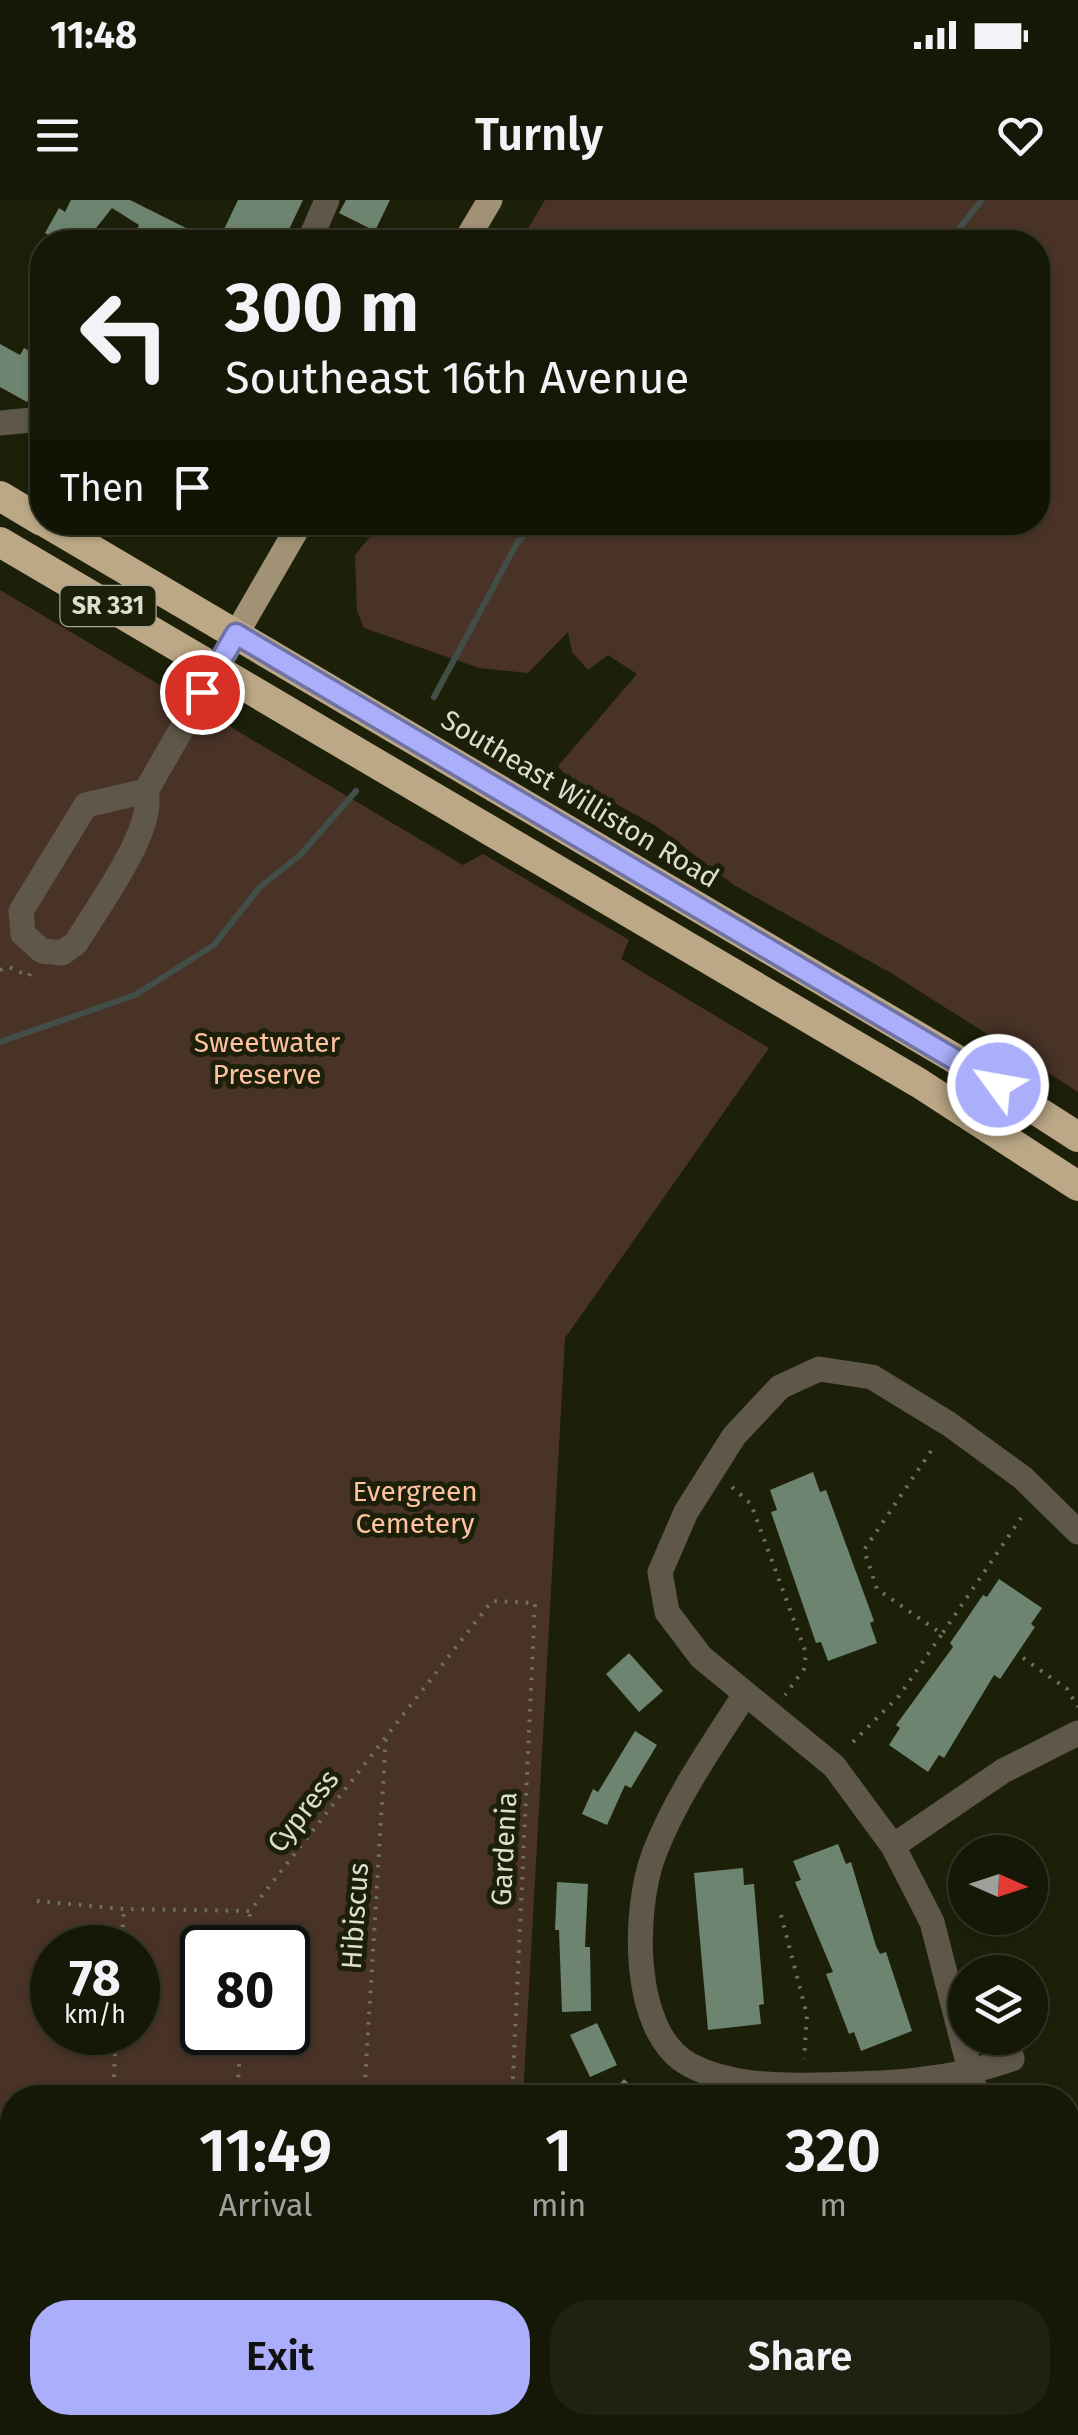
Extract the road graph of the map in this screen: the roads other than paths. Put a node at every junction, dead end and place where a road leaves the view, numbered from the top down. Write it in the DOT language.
graph roads {
  1 [pos="327,200"];
  2 [pos="490,200"];
  3 [pos="314,230"];
  4 [pos="472,230"];
  5 [pos="30,420"];
  6 [pos="0,424"];
  7 [pos="0,496"];
  8 [pos="30,514"];
  9 [pos="66,535"];
  10 [pos="293,535"];
  11 [pos="0,542"];
  12 [pos="236,634"];
  13 [pos="216,669"];
  14 [pos="146,791"];
  15 [pos="1078,1137"];
  16 [pos="1078,1186"];
  17 [pos="1078,1532"];
  18 [pos="744,1696"];
  19 [pos="1078,1733"];
  20 [pos="893,1846"];
  21 [pos="948,1986"];
  22 [pos="965,2055"];
  23 [pos="1011,2055"];
  24 [pos="922,2085"];
  25 [pos="974,2085"];
  26 [pos="975,2085"];
  1 -- 3 [label="street"];
  2 -- 4 [label="main road"];
  5 -- 6 [label="street"];
  7 -- 8 [label="highway, Southeast Williston Road / SR 331"];
  9 -- 12 [label="highway, Southeast Williston Road / SR 331"];
  10 -- 12 [label="main road"];
  11 -- 13 [label="highway, SR 331"];
  12 -- 13 [label="main road"];
  12 -- 15 [label="highway, Southeast Williston Road"];
  13 -- 14 [label="street"];
  13 -- 16 [label="highway"];
  14 -- 14 [label="street"];
  17 -- 18 [label="street"];
  18 -- 20 [label="street"];
  18 -- 24 [label="street"];
  19 -- 20 [label="street"];
  20 -- 21 [label="street"];
  22 -- 25 [label="street"];
  23 -- 26 [label="street"];
}
